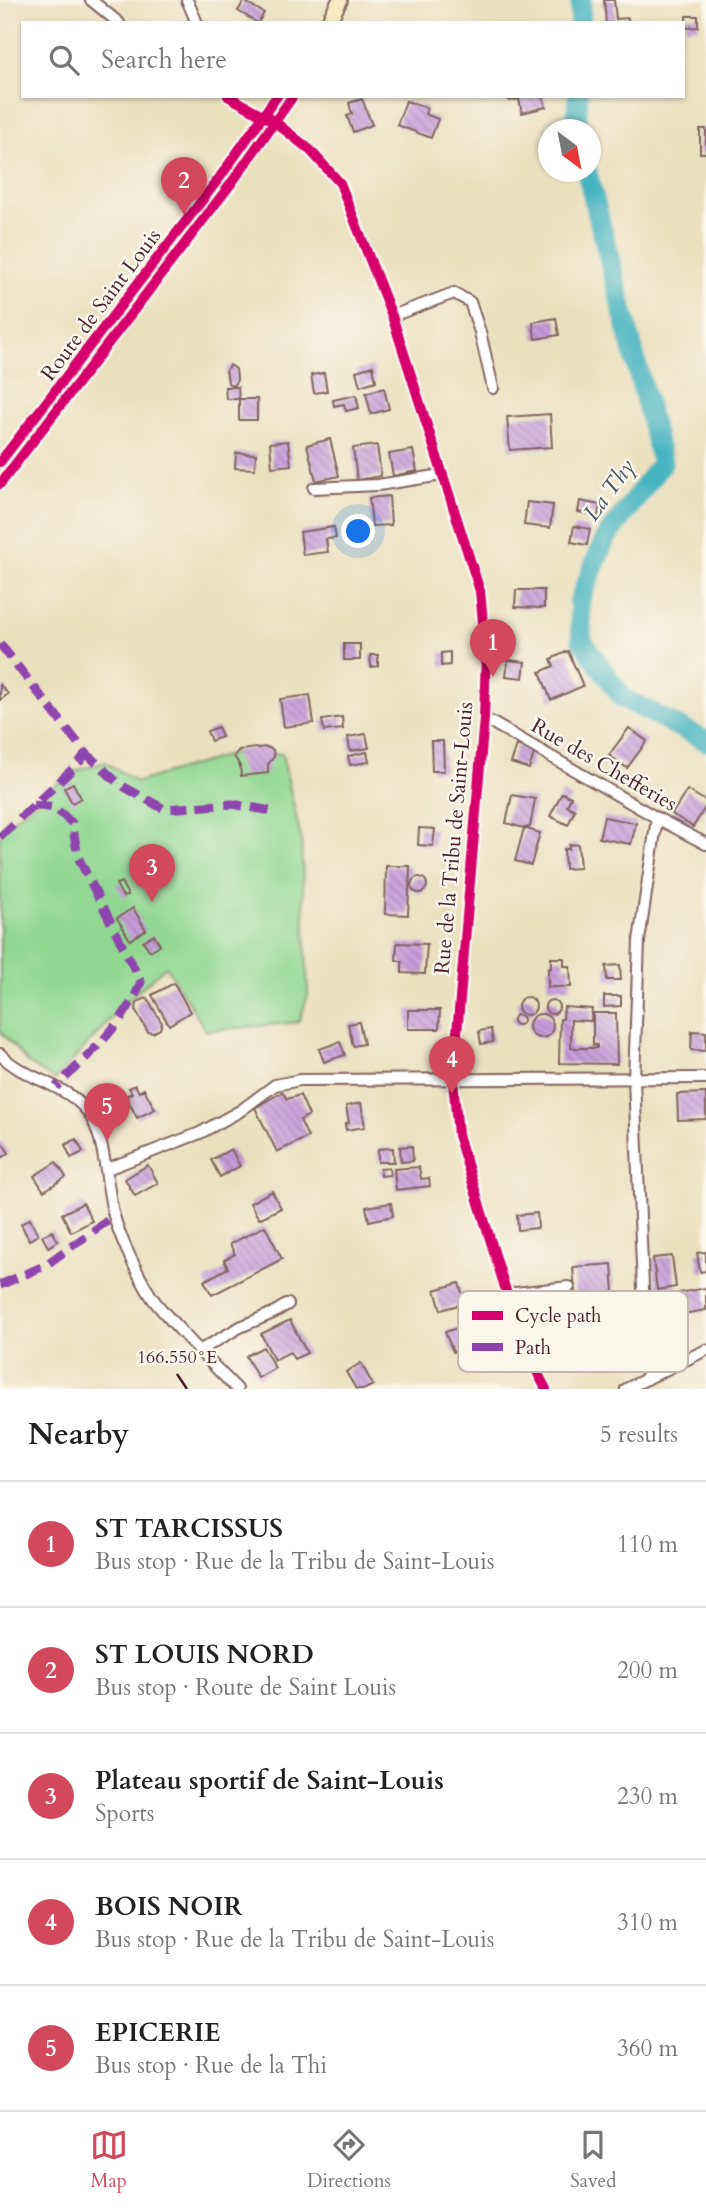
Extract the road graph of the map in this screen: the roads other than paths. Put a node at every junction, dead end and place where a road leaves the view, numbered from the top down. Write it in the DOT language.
graph roads {
  1 [pos="91,0"];
  2 [pos="187,0"];
  3 [pos="340,0"];
  4 [pos="117,21"];
  5 [pos="196,21"];
  6 [pos="329,21"];
  7 [pos="283,98"];
  8 [pos="239,99"];
  9 [pos="270,118"];
  10 [pos="392,316"];
  11 [pos="493,388"];
  12 [pos="0,471"];
  13 [pos="442,475"];
  14 [pos="314,488"];
  15 [pos="484,718"];
  16 [pos="657,818"];
  17 [pos="706,844"];
  18 [pos="0,1054"];
  19 [pos="706,1078"];
  20 [pos="453,1080"];
  21 [pos="634,1080"];
  22 [pos="107,1169"];
  23 [pos="569,1287"];
  24 [pos="506,1291"];
  25 [pos="534,1291"];
  26 [pos="643,1291"];
  27 [pos="288,1304"];
  28 [pos="706,1350"];
  29 [pos="199,1351"];
  30 [pos="688,1359"];
  31 [pos="537,1372"];
  32 [pos="647,1372"];
  33 [pos="661,1372"];
  34 [pos="647,1379"];
  35 [pos="237,1389"];
  36 [pos="546,1389"];
  37 [pos="626,1389"];
  1 -- 4 [label="street"];
  2 -- 5 [label="street"];
  3 -- 6 [label="main road"];
  7 -- 9 [label="main road, Route de Saint Louis"];
  8 -- 9 [label="street, Rue de la Tribu de Saint-Louis"];
  9 -- 10 [label="street, Rue de la Tribu de Saint-Louis"];
  9 -- 12 [label="main road, Route de Saint Louis"];
  10 -- 11 [label="street"];
  10 -- 13 [label="street, Rue de la Tribu de Saint-Louis"];
  13 -- 14 [label="street"];
  13 -- 15 [label="street, Rue de la Tribu de Saint-Louis"];
  15 -- 16 [label="street, Rue des Chefferies"];
  15 -- 20 [label="street, Rue de la Tribu de Saint-Louis"];
  16 -- 17 [label="street, Rue des Chefferies"];
  16 -- 21 [label="street"];
  18 -- 22 [label="street"];
  19 -- 21 [label="street"];
  20 -- 21 [label="street"];
  20 -- 22 [label="street"];
  20 -- 24 [label="street, Rue de la Tribu de Saint-Louis"];
  21 -- 26 [label="street"];
  22 -- 29 [label="street"];
  23 -- 25 [label="street"];
  27 -- 29 [label="street"];
  28 -- 30 [label="street"];
  29 -- 35 [label="street"];
  31 -- 36 [label="street, Rue de la Tribu de Saint-Louis"];
  32 -- 34 [label="street"];
  33 -- 34 [label="street"];
  34 -- 37 [label="street"];
}
